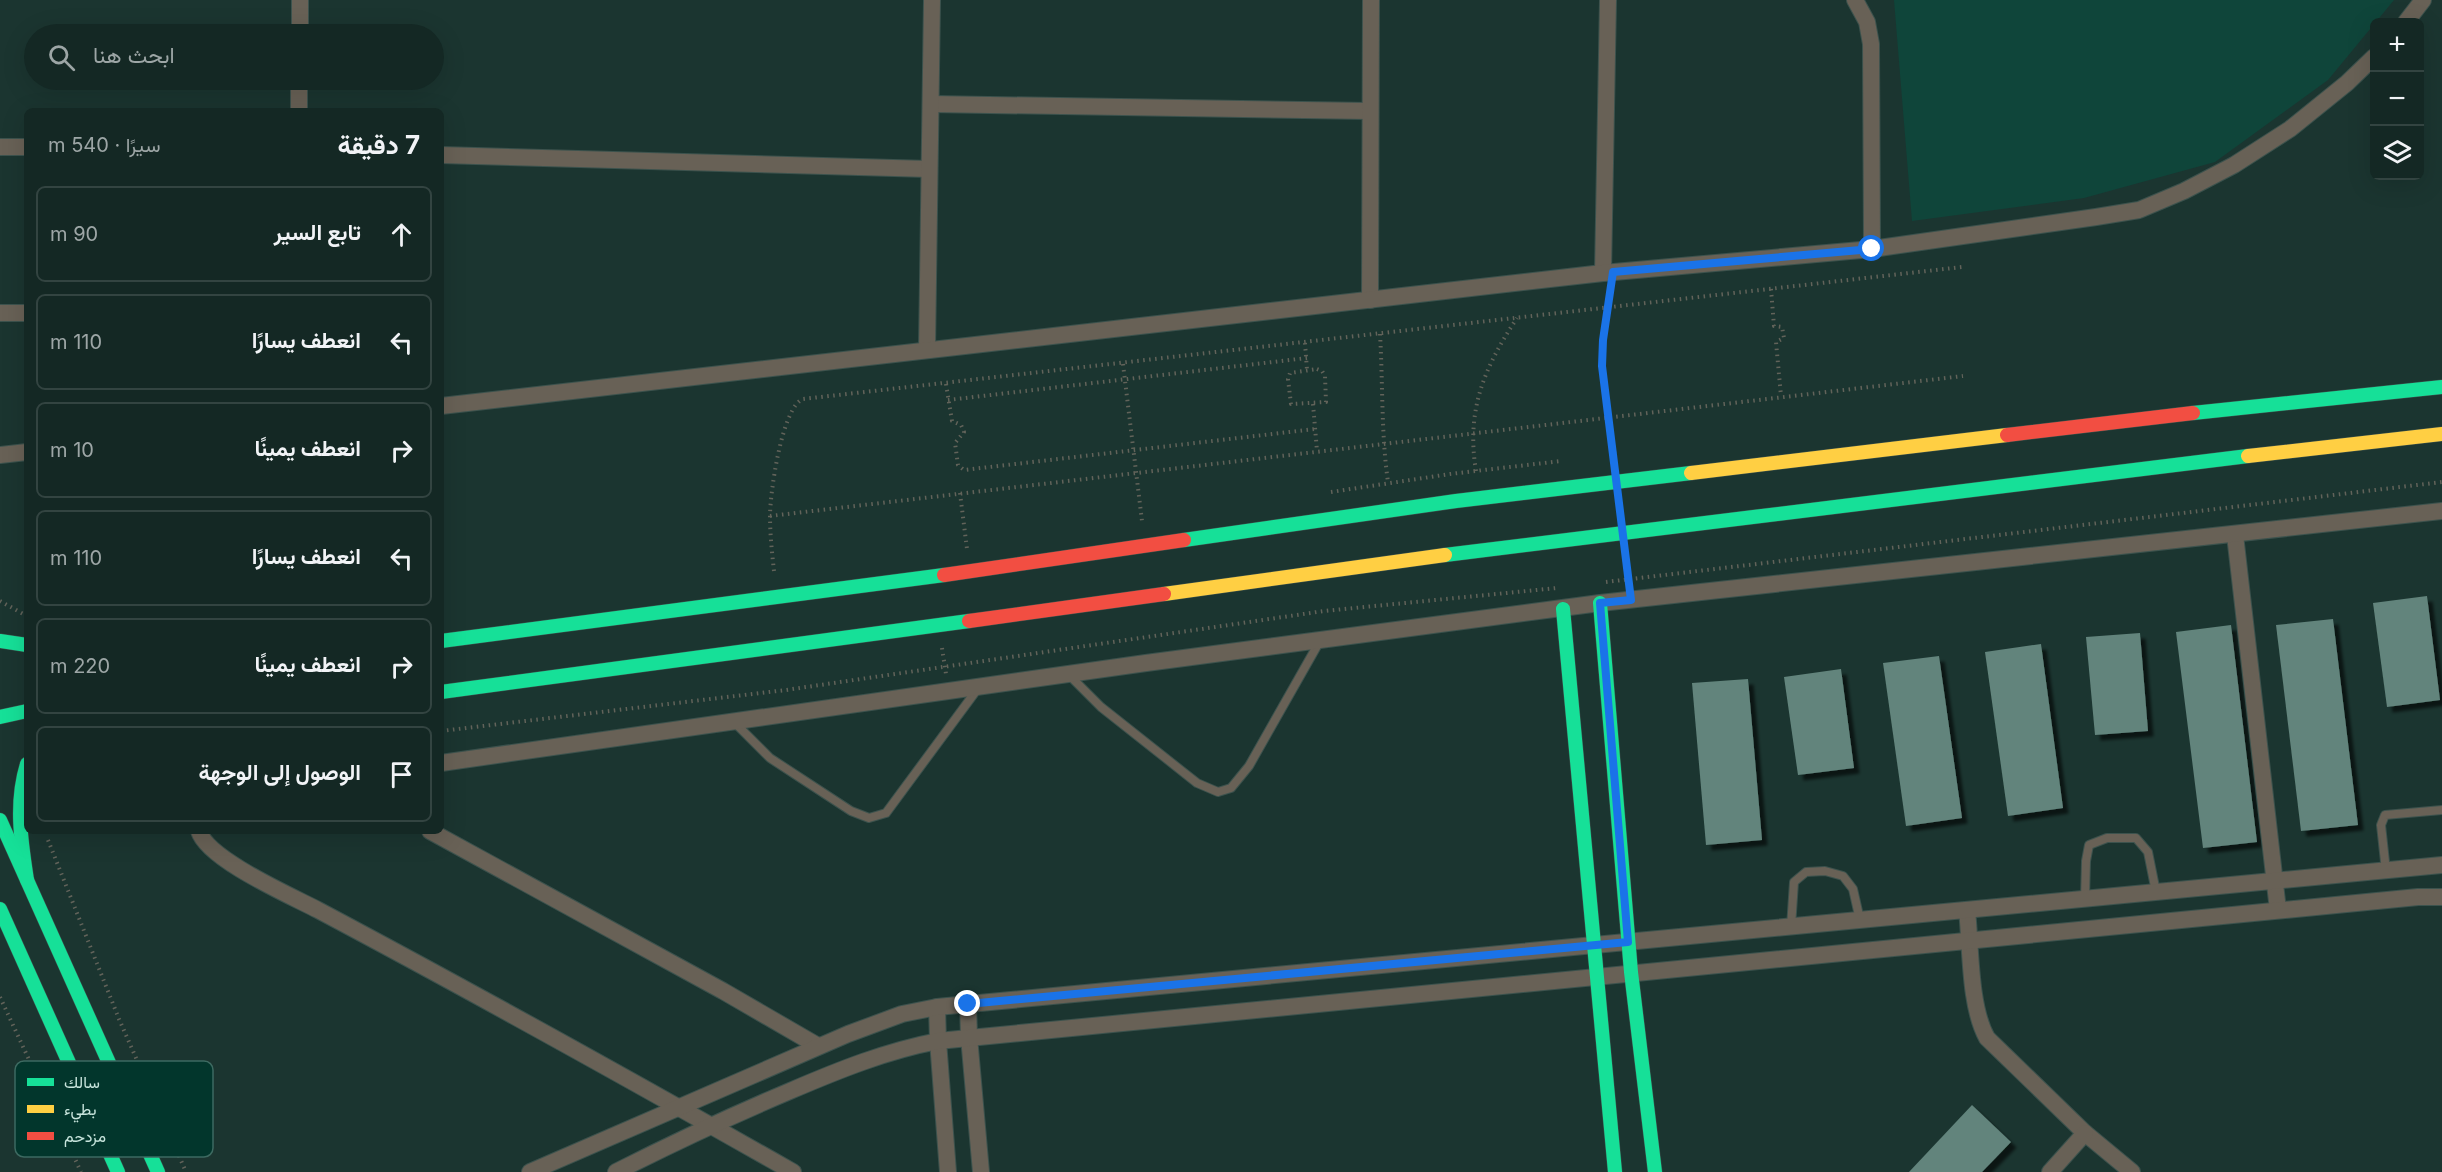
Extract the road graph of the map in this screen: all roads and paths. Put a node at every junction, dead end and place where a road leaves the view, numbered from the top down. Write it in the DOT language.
graph roads {
  1 [pos="300,0"];
  2 [pos="932,0"];
  3 [pos="1371,0"];
  4 [pos="1608,0"];
  5 [pos="1855,0"];
  6 [pos="2423,0"];
  7 [pos="2409,18"];
  8 [pos="300,24"];
  9 [pos="2370,61"];
  10 [pos="299,90"];
  11 [pos="931,104"];
  12 [pos="298,108"];
  13 [pos="1370,111"];
  14 [pos="0,147"];
  15 [pos="24,147"];
  16 [pos="444,155"];
  17 [pos="929,169"];
  18 [pos="1872,249"];
  19 [pos="1962,267"];
  20 [pos="1608,272"];
  21 [pos="1771,289"];
  22 [pos="1370,300"];
  23 [pos="1608,307"];
  24 [pos="0,313"];
  25 [pos="24,313"];
  26 [pos="1518,318"];
  27 [pos="1380,334"];
  28 [pos="1305,343"];
  29 [pos="927,350"];
  30 [pos="1306,358"];
  31 [pos="1123,364"];
  32 [pos="1307,370"];
  33 [pos="1963,376"];
  34 [pos="1125,379"];
  35 [pos="946,384"];
  36 [pos="2442,387"];
  37 [pos="1781,396"];
  38 [pos="948,400"];
  39 [pos="1313,404"];
  40 [pos="444,406"];
  41 [pos="1608,416"];
  42 [pos="1315,429"];
  43 [pos="1473,432"];
  44 [pos="2442,434"];
  45 [pos="1383,443"];
  46 [pos="1133,450"];
  47 [pos="1317,451"];
  48 [pos="24,452"];
  49 [pos="0,455"];
  50 [pos="1476,471"];
  51 [pos="1136,472"];
  52 [pos="1388,482"];
  53 [pos="1617,482"];
  54 [pos="2442,512"];
  55 [pos="770,516"];
  56 [pos="1142,523"];
  57 [pos="1623,532"];
  58 [pos="2235,535"];
  59 [pos="774,571"];
  60 [pos="1631,600"];
  61 [pos="0,601"];
  62 [pos="1600,603"];
  63 [pos="1563,609"];
  64 [pos="24,614"];
  65 [pos="1321,639"];
  66 [pos="0,641"];
  67 [pos="444,641"];
  68 [pos="24,645"];
  69 [pos="1068,674"];
  70 [pos="979,686"];
  71 [pos="444,692"];
  72 [pos="24,712"];
  73 [pos="0,717"];
  74 [pos="733,721"];
  75 [pos="444,763"];
  76 [pos="24,772"];
  77 [pos="2442,810"];
  78 [pos="0,820"];
  79 [pos="45,834"];
  80 [pos="200,834"];
  81 [pos="435,834"];
  82 [pos="2442,865"];
  83 [pos="2386,871"];
  84 [pos="27,880"];
  85 [pos="2274,881"];
  86 [pos="2156,892"];
  87 [pos="2442,897"];
  88 [pos="2085,899"];
  89 [pos="2390,900"];
  90 [pos="0,909"];
  91 [pos="1967,910"];
  92 [pos="2278,910"];
  93 [pos="1860,920"];
  94 [pos="1791,927"];
  95 [pos="1970,940"];
  96 [pos="1628,942"];
  97 [pos="1594,945"];
  98 [pos="1631,972"];
  99 [pos="1597,975"];
  100 [pos="0,997"];
  101 [pos="968,1004"];
  102 [pos="937,1007"];
  103 [pos="969,1037"];
  104 [pos="938,1041"];
  105 [pos="818,1046"];
  106 [pos="30,1061"];
  107 [pos="68,1061"];
  108 [pos="108,1061"];
  109 [pos="137,1061"];
  110 [pos="676,1108"];
  111 [pos="710,1125"];
  112 [pos="2085,1133"];
  113 [pos="74,1157"];
  114 [pos="111,1157"];
  115 [pos="151,1157"];
  116 [pos="179,1157"];
  117 [pos="81,1172"];
  118 [pos="118,1172"];
  119 [pos="158,1172"];
  120 [pos="186,1172"];
  121 [pos="530,1172"];
  122 [pos="615,1172"];
  123 [pos="793,1172"];
  124 [pos="948,1172"];
  125 [pos="981,1172"];
  126 [pos="1616,1172"];
  127 [pos="1655,1172"];
  128 [pos="2050,1172"];
  129 [pos="2132,1172"];
  1 -- 8 [label="street"];
  2 -- 11 [label="street"];
  3 -- 13 [label="street"];
  4 -- 20 [label="street"];
  5 -- 18 [label="street"];
  6 -- 7 [label="street"];
  9 -- 18 [label="street"];
  10 -- 12 [label="street"];
  11 -- 13 [label="street"];
  11 -- 17 [label="street"];
  13 -- 22 [label="street"];
  14 -- 15 [label="street"];
  16 -- 17 [label="street"];
  17 -- 29 [label="street"];
  18 -- 20 [label="street"];
  19 -- 21 [label="path"];
  20 -- 22 [label="street"];
  20 -- 23 [label="path"];
  21 -- 23 [label="path"];
  21 -- 37 [label="path"];
  22 -- 29 [label="street"];
  23 -- 26 [label="path"];
  23 -- 41 [label="path"];
  24 -- 25 [label="street"];
  26 -- 27 [label="path"];
  26 -- 43 [label="path"];
  27 -- 28 [label="path"];
  27 -- 45 [label="path"];
  28 -- 30 [label="path"];
  28 -- 31 [label="path"];
  29 -- 40 [label="street"];
  30 -- 32 [label="path"];
  30 -- 34 [label="path"];
  31 -- 34 [label="path"];
  31 -- 35 [label="path"];
  32 -- 39 [label="path"];
  32 -- 39 [label="path"];
  33 -- 37 [label="path"];
  34 -- 38 [label="path"];
  34 -- 46 [label="path"];
  35 -- 38 [label="path"];
  35 -- 55 [label="path"];
  36 -- 53 [label="main road"];
  37 -- 41 [label="path"];
  38 -- 46 [label="path"];
  39 -- 42 [label="path"];
  41 -- 43 [label="path"];
  41 -- 53 [label="path"];
  42 -- 46 [label="path"];
  42 -- 47 [label="path"];
  43 -- 45 [label="path"];
  43 -- 50 [label="path"];
  44 -- 57 [label="main road"];
  45 -- 47 [label="path"];
  45 -- 52 [label="path"];
  46 -- 51 [label="path"];
  47 -- 51 [label="path"];
  48 -- 49 [label="street"];
  51 -- 55 [label="path"];
  51 -- 56 [label="path"];
  53 -- 67 [label="main road"];
  54 -- 58 [label="street"];
  55 -- 59 [label="path"];
  57 -- 60 [label="path"];
  57 -- 71 [label="main road"];
  58 -- 60 [label="street"];
  58 -- 85 [label="street"];
  60 -- 62 [label="street"];
  61 -- 64 [label="path"];
  62 -- 63 [label="street"];
  62 -- 96 [label="main road"];
  63 -- 65 [label="street"];
  63 -- 97 [label="main road"];
  65 -- 69 [label="street"];
  65 -- 69 [label="lane"];
  66 -- 68 [label="main road"];
  69 -- 70 [label="street"];
  70 -- 74 [label="street"];
  70 -- 74 [label="lane"];
  72 -- 73 [label="main road"];
  74 -- 75 [label="street"];
  76 -- 84 [label="main road"];
  77 -- 83 [label="lane"];
  78 -- 84 [label="main road"];
  79 -- 109 [label="path"];
  80 -- 110 [label="street"];
  81 -- 105 [label="street"];
  82 -- 83 [label="street"];
  83 -- 85 [label="street"];
  83 -- 89 [label="street"];
  84 -- 108 [label="main road"];
  85 -- 86 [label="street"];
  85 -- 92 [label="street"];
  86 -- 88 [label="street"];
  86 -- 88 [label="lane"];
  87 -- 89 [label="street"];
  88 -- 91 [label="street"];
  89 -- 92 [label="street"];
  90 -- 107 [label="main road"];
  91 -- 93 [label="street"];
  91 -- 95 [label="street"];
  92 -- 95 [label="street"];
  93 -- 94 [label="street"];
  93 -- 94 [label="lane"];
  94 -- 96 [label="street"];
  95 -- 98 [label="street"];
  95 -- 112 [label="street"];
  96 -- 97 [label="street"];
  96 -- 98 [label="main road"];
  97 -- 99 [label="main road"];
  97 -- 101 [label="street"];
  98 -- 99 [label="street"];
  98 -- 127 [label="main road"];
  99 -- 103 [label="street"];
  99 -- 126 [label="main road"];
  100 -- 106 [label="path"];
  101 -- 102 [label="street"];
  101 -- 103 [label="street"];
  102 -- 104 [label="street"];
  102 -- 105 [label="street"];
  103 -- 104 [label="street"];
  103 -- 125 [label="street"];
  104 -- 111 [label="street"];
  104 -- 124 [label="street"];
  105 -- 110 [label="street"];
  110 -- 111 [label="street"];
  110 -- 121 [label="street"];
  111 -- 122 [label="street"];
  111 -- 123 [label="street"];
  112 -- 128 [label="street"];
  112 -- 129 [label="street"];
  113 -- 117 [label="path"];
  114 -- 118 [label="main road"];
  115 -- 119 [label="main road"];
  116 -- 120 [label="path"];
}
